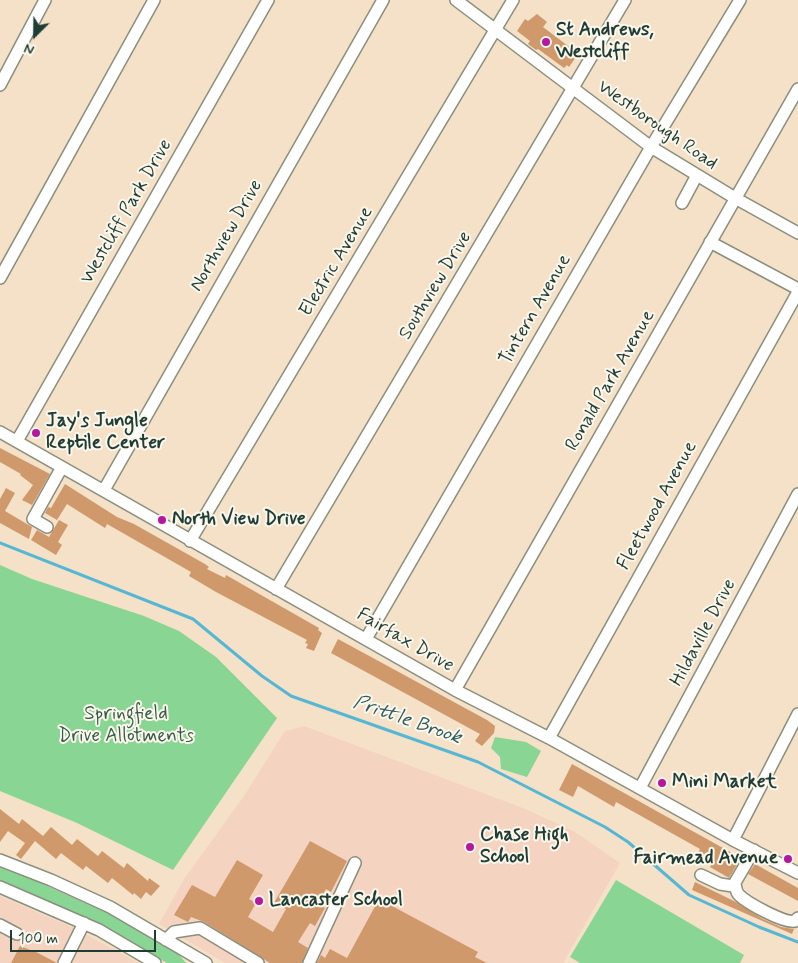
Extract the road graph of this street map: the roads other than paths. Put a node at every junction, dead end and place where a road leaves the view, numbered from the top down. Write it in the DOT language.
graph roads {
  1 [pos="45,0"];
  2 [pos="154,0"];
  3 [pos="268,0"];
  4 [pos="383,0"];
  5 [pos="456,0"];
  6 [pos="513,0"];
  7 [pos="625,0"];
  8 [pos="740,0"];
  9 [pos="495,29"];
  10 [pos="0,85"];
  11 [pos="573,88"];
  12 [pos="798,89"];
  13 [pos="651,147"];
  14 [pos="697,175"];
  15 [pos="734,198"];
  16 [pos="682,203"];
  17 [pos="798,233"];
  18 [pos="710,242"];
  19 [pos="0,278"];
  20 [pos="798,291"];
  21 [pos="0,432"];
  22 [pos="17,441"];
  23 [pos="62,467"];
  24 [pos="104,490"];
  25 [pos="798,494"];
  26 [pos="47,527"];
  27 [pos="190,541"];
  28 [pos="276,589"];
  29 [pos="366,639"];
  30 [pos="455,690"];
  31 [pos="798,714"];
  32 [pos="549,738"];
  33 [pos="640,788"];
  34 [pos="733,840"];
  35 [pos="754,850"];
  36 [pos="0,860"];
  37 [pos="355,863"];
  38 [pos="798,872"];
  39 [pos="702,875"];
  40 [pos="735,884"];
  41 [pos="0,887"];
  42 [pos="798,918"];
  43 [pos="84,924"];
  44 [pos="0,925"];
  45 [pos="17,934"];
  46 [pos="166,940"];
  47 [pos="182,949"];
  48 [pos="64,963"];
  49 [pos="155,963"];
  50 [pos="197,963"];
  51 [pos="206,963"];
  52 [pos="258,963"];
  53 [pos="309,963"];
  1 -- 10 [label="street"];
  2 -- 19 [label="street"];
  3 -- 22 [label="street, Westcliff Park Drive"];
  4 -- 24 [label="street, Northview Drive"];
  5 -- 9 [label="street, Westborough Road"];
  6 -- 9 [label="street, Electric Avenue"];
  7 -- 11 [label="street, Southview Drive"];
  8 -- 13 [label="street, Tintern Avenue"];
  9 -- 11 [label="street, Westborough Road"];
  9 -- 27 [label="street, Electric Avenue"];
  11 -- 13 [label="street, Westborough Road"];
  11 -- 28 [label="street, Southview Drive"];
  12 -- 15 [label="street, Ronald Park Avenue"];
  13 -- 14 [label="street, Westborough Road"];
  13 -- 29 [label="street, Tintern Avenue"];
  14 -- 15 [label="street, Westborough Road"];
  14 -- 16 [label="street"];
  15 -- 17 [label="street, Westborough Road"];
  15 -- 18 [label="street, Ronald Park Avenue"];
  18 -- 20 [label="street"];
  18 -- 30 [label="street, Ronald Park Avenue"];
  20 -- 32 [label="street, Fleetwood Avenue"];
  21 -- 22 [label="street, Fairfax Drive"];
  22 -- 23 [label="street, Fairfax Drive"];
  23 -- 24 [label="street, Fairfax Drive"];
  23 -- 26 [label="street"];
  24 -- 27 [label="street, Fairfax Drive"];
  25 -- 33 [label="street, Hildaville Drive"];
  27 -- 28 [label="street, Fairfax Drive"];
  28 -- 29 [label="street, Fairfax Drive"];
  29 -- 30 [label="street, Fairfax Drive"];
  30 -- 32 [label="street, Fairfax Drive"];
  31 -- 34 [label="street"];
  32 -- 33 [label="street, Fairfax Drive"];
  33 -- 34 [label="street, Fairfax Drive"];
  34 -- 35 [label="street, Fairfax Drive"];
  35 -- 38 [label="street, Fairfax Drive"];
  35 -- 40 [label="street"];
  36 -- 46 [label="street"];
  37 -- 53 [label="street"];
  39 -- 40 [label="street"];
  40 -- 42 [label="street"];
  41 -- 43 [label="street"];
  43 -- 48 [label="street"];
  43 -- 49 [label="street"];
  44 -- 45 [label="street"];
  46 -- 47 [label="street"];
  46 -- 52 [label="street"];
  47 -- 50 [label="street"];
  47 -- 51 [label="street"];
}
